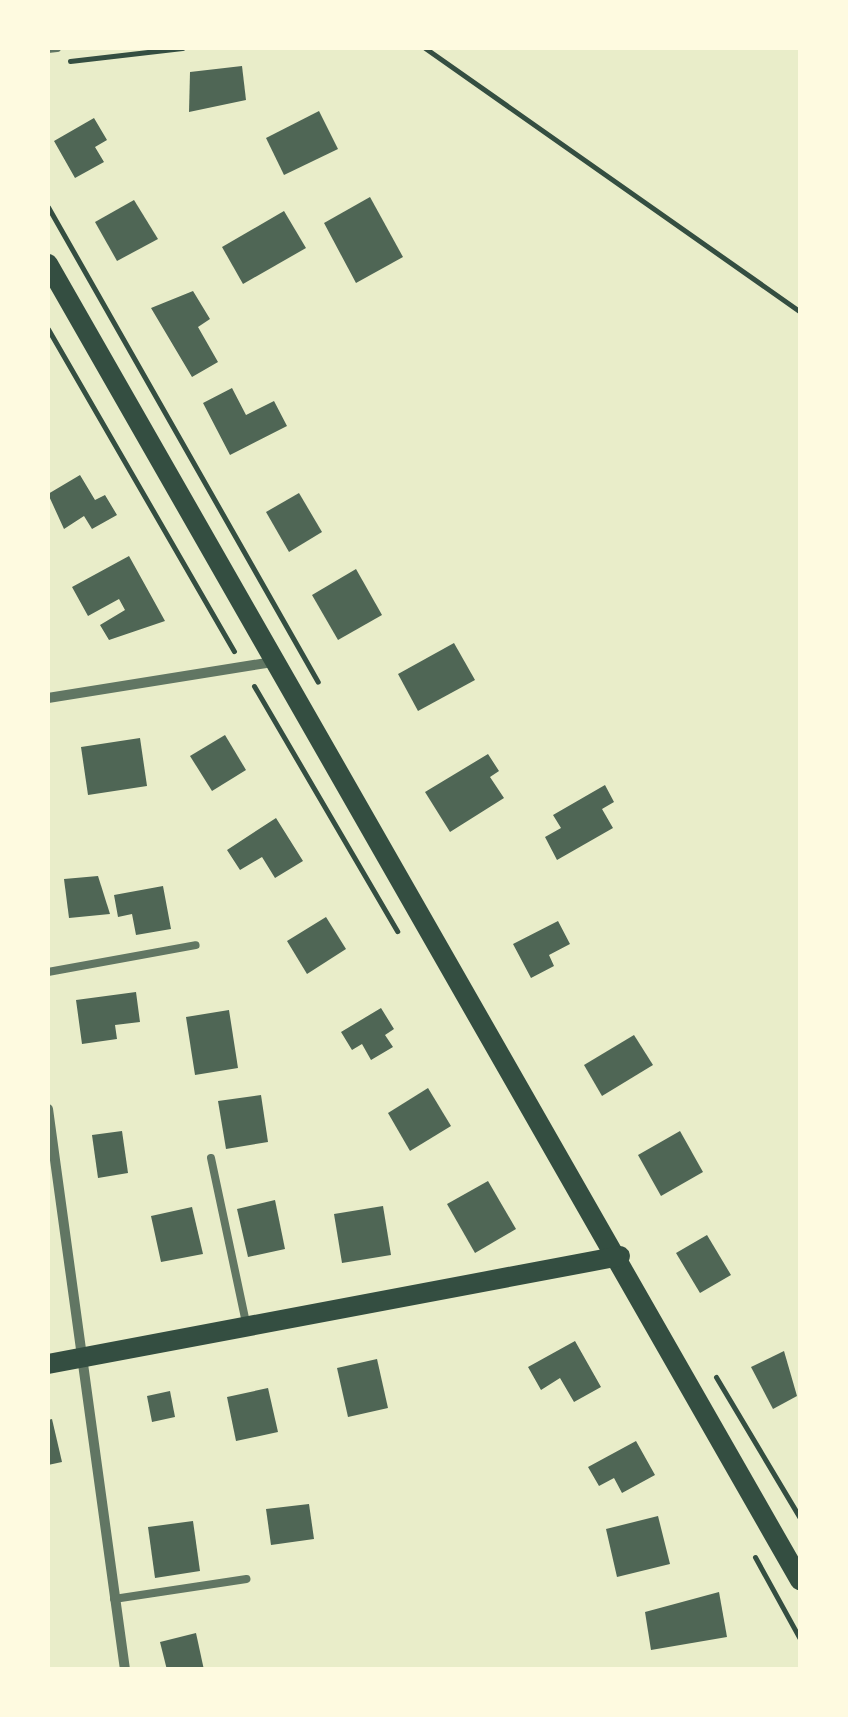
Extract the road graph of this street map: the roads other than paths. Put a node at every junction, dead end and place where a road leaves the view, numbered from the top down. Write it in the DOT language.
graph roads {
  1 [pos="58,48"];
  2 [pos="48,49"];
  3 [pos="48,264"];
  4 [pos="275,662"];
  5 [pos="48,698"];
  6 [pos="196,945"];
  7 [pos="48,972"];
  8 [pos="48,1109"];
  9 [pos="210,1158"];
  10 [pos="620,1256"];
  11 [pos="247,1327"];
  12 [pos="82,1358"];
  13 [pos="48,1364"];
  14 [pos="246,1579"];
  15 [pos="800,1580"];
  16 [pos="114,1599"];
  17 [pos="125,1670"];
  1 -- 2 [label="lane"];
  3 -- 4 [label="main road"];
  4 -- 5 [label="street"];
  4 -- 10 [label="main road"];
  6 -- 7 [label="lane"];
  8 -- 12 [label="street"];
  9 -- 11 [label="lane"];
  10 -- 11 [label="main road"];
  10 -- 15 [label="main road"];
  11 -- 12 [label="main road"];
  12 -- 13 [label="main road"];
  12 -- 16 [label="street"];
  14 -- 16 [label="lane"];
  16 -- 17 [label="street"];
}
